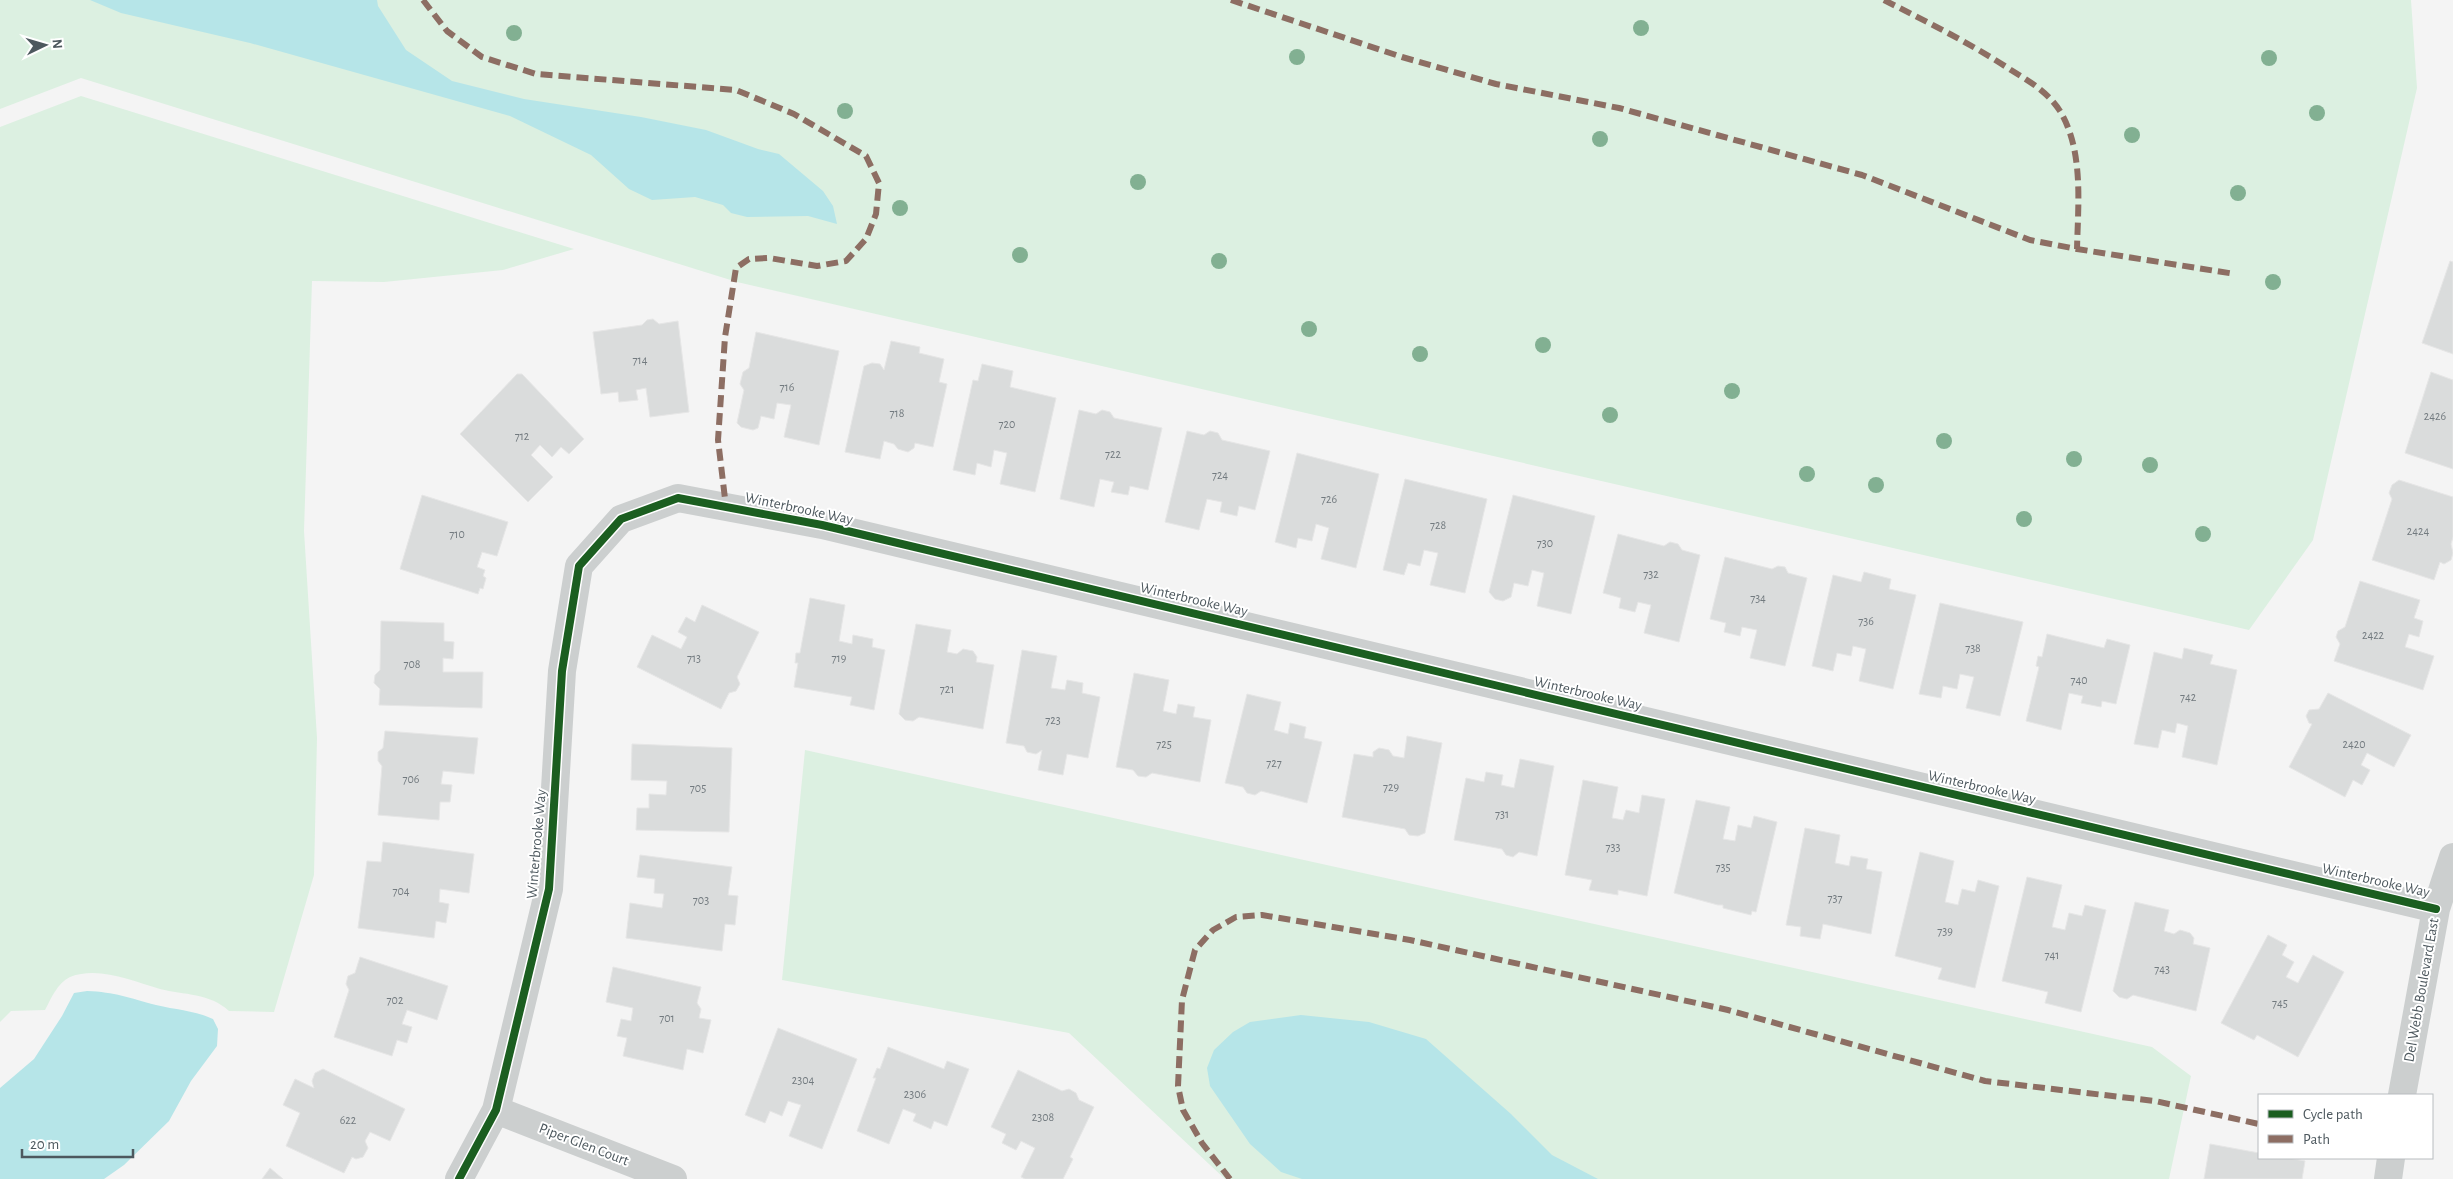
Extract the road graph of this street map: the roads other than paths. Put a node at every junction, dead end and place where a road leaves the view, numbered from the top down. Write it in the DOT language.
graph roads {
  1 [pos="2453,857"];
  2 [pos="2436,908"];
  3 [pos="2402,1094"];
  4 [pos="496,1110"];
  5 [pos="2391,1159"];
  6 [pos="459,1179"];
  7 [pos="673,1179"];
  8 [pos="2388,1179"];
  1 -- 2 [label="street, Del Webb Boulevard East"];
  2 -- 3 [label="street, Del Webb Boulevard East"];
  2 -- 4 [label="street, Winterbrooke Way"];
  4 -- 6 [label="street, Winterbrooke Way"];
  4 -- 7 [label="street, Piper Glen Court"];
  5 -- 8 [label="street"];
}
